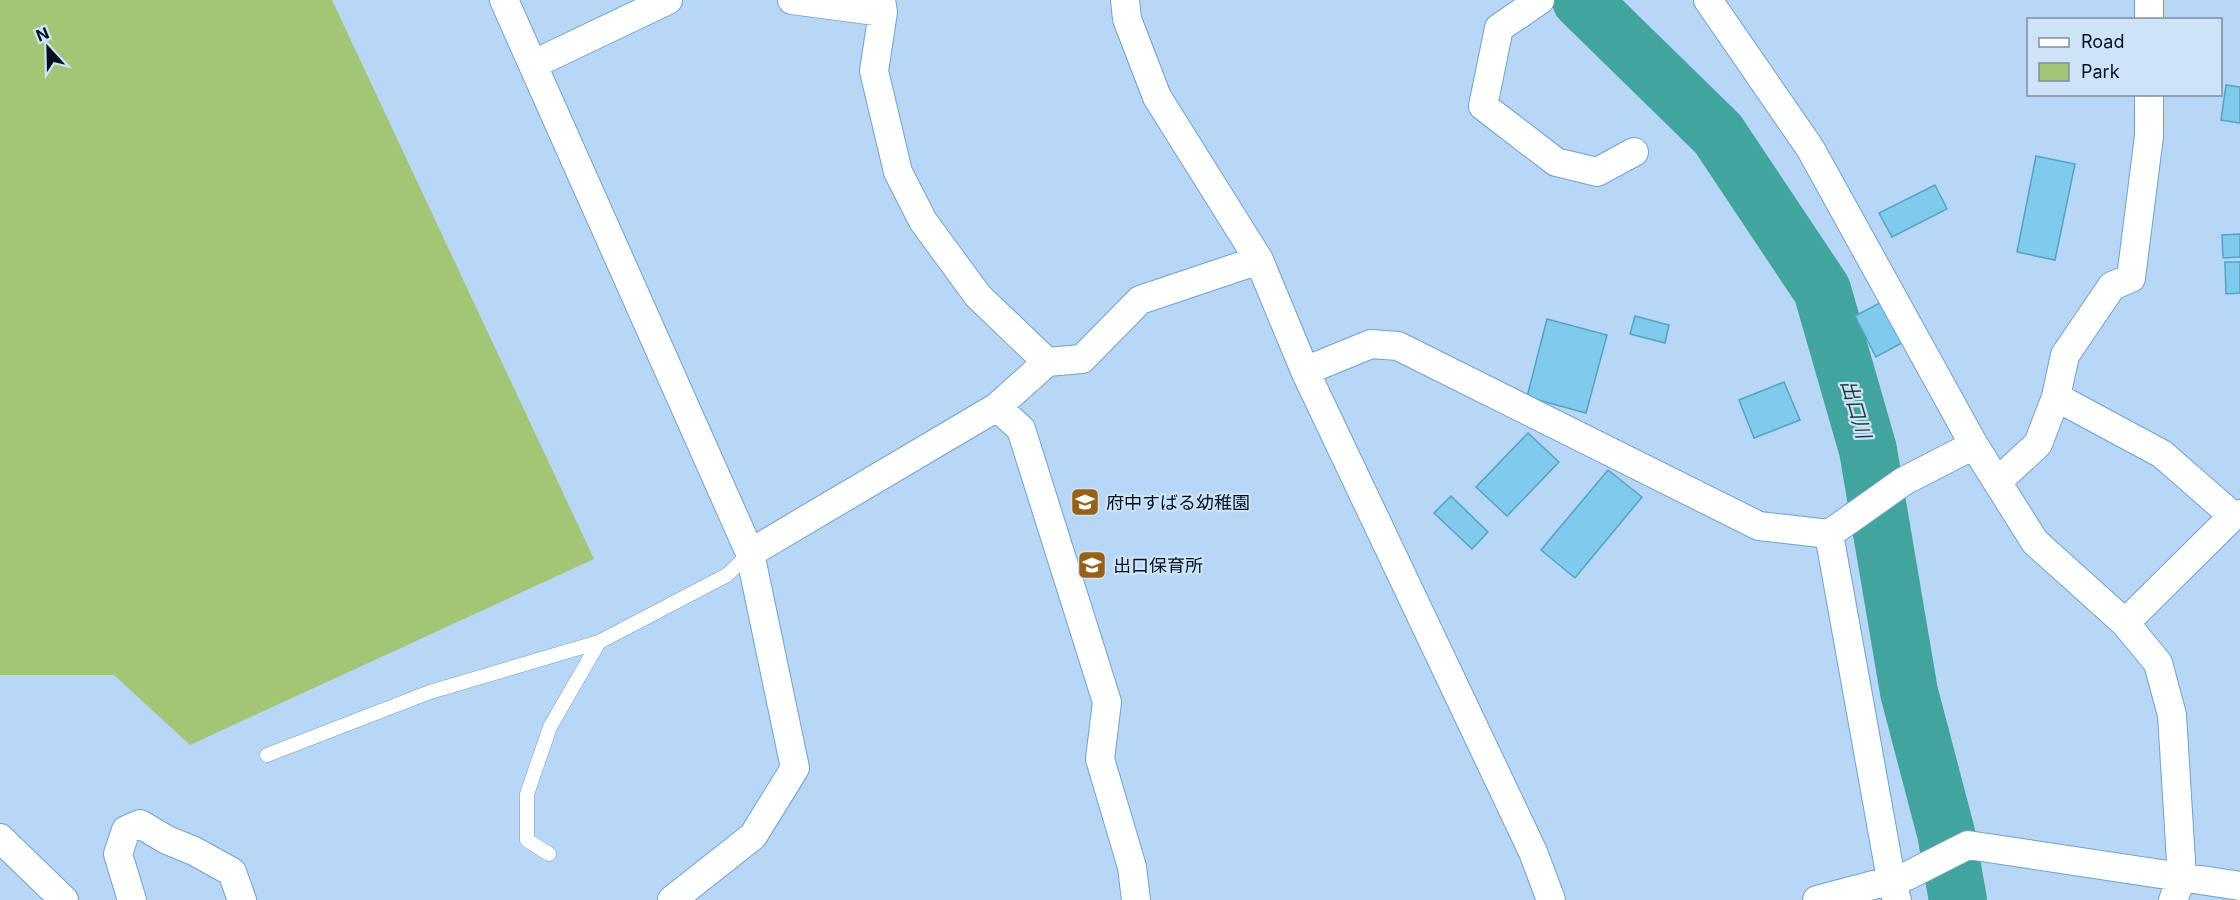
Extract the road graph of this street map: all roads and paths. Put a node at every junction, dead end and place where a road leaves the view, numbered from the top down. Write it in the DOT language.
graph roads {
  1 [pos="504,0"];
  2 [pos="668,0"];
  3 [pos="792,0"];
  4 [pos="1125,0"];
  5 [pos="1540,0"];
  6 [pos="1708,0"];
  7 [pos="2149,0"];
  8 [pos="882,6"];
  9 [pos="2149,18"];
  10 [pos="534,64"];
  11 [pos="2149,96"];
  12 [pos="1634,152"];
  13 [pos="1259,260"];
  14 [pos="1047,362"];
  15 [pos="1305,370"];
  16 [pos="2056,397"];
  17 [pos="997,407"];
  18 [pos="1974,445"];
  19 [pos="1997,482"];
  20 [pos="2236,515"];
  21 [pos="1829,534"];
  22 [pos="750,553"];
  23 [pos="2125,623"];
  24 [pos="599,642"];
  25 [pos="267,755"];
  26 [pos="0,838"];
  27 [pos="549,854"];
  28 [pos="1898,885"];
  29 [pos="2240,886"];
  30 [pos="2177,888"];
  31 [pos="64,900"];
  32 [pos="132,900"];
  33 [pos="242,900"];
  34 [pos="672,900"];
  35 [pos="1136,900"];
  36 [pos="1551,900"];
  37 [pos="1817,900"];
  1 -- 10 [label="street"];
  2 -- 10 [label="street"];
  3 -- 8 [label="street"];
  4 -- 13 [label="street"];
  5 -- 12 [label="street"];
  6 -- 18 [label="street"];
  7 -- 9 [label="street"];
  8 -- 14 [label="street"];
  10 -- 22 [label="street"];
  11 -- 16 [label="street"];
  13 -- 14 [label="street"];
  13 -- 15 [label="street"];
  14 -- 17 [label="street"];
  15 -- 21 [label="street"];
  15 -- 36 [label="street"];
  16 -- 19 [label="street"];
  16 -- 20 [label="street"];
  17 -- 22 [label="street"];
  17 -- 35 [label="street"];
  18 -- 19 [label="street"];
  18 -- 21 [label="street"];
  19 -- 23 [label="street"];
  20 -- 23 [label="street"];
  21 -- 28 [label="street"];
  22 -- 24 [label="lane"];
  22 -- 34 [label="street"];
  23 -- 30 [label="street"];
  24 -- 25 [label="lane"];
  24 -- 27 [label="lane"];
  26 -- 31 [label="street"];
  28 -- 30 [label="street"];
  28 -- 37 [label="street"];
  29 -- 30 [label="street"];
  32 -- 33 [label="street"];
}
